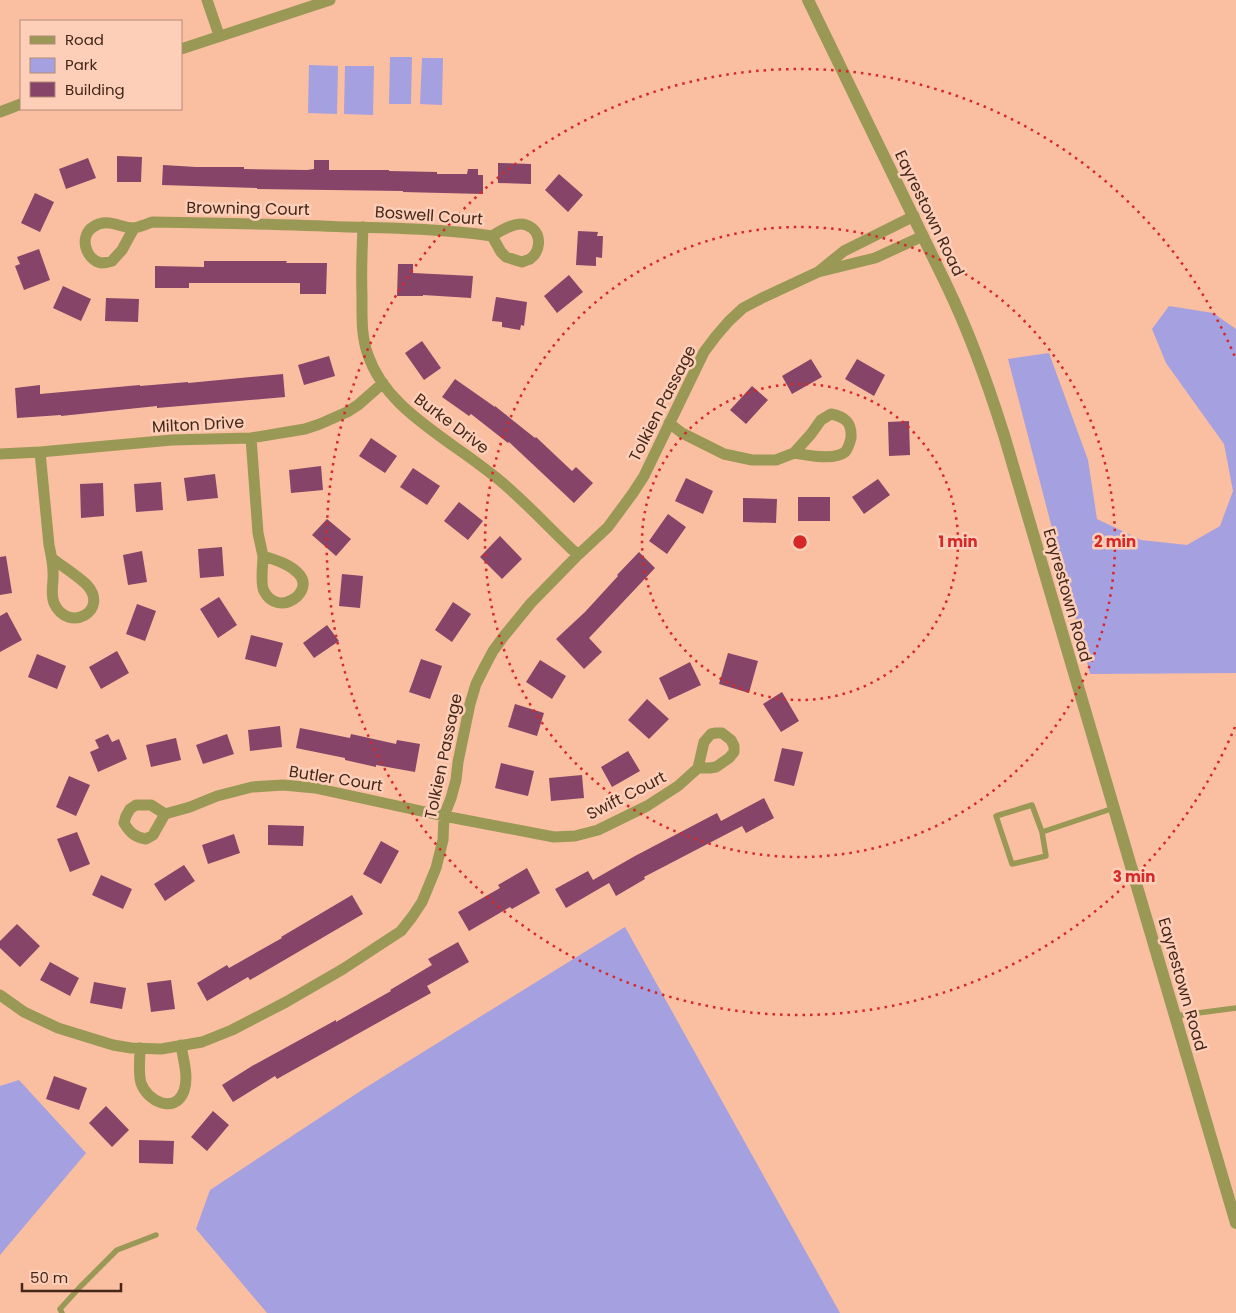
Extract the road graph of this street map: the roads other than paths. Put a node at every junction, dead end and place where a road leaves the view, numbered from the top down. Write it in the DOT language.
graph roads {
  1 [pos="207,0"];
  2 [pos="330,0"];
  3 [pos="808,0"];
  4 [pos="219,35"];
  5 [pos="182,49"];
  6 [pos="20,104"];
  7 [pos="0,112"];
  8 [pos="914,216"];
  9 [pos="363,227"];
  10 [pos="134,228"];
  11 [pos="492,236"];
  12 [pos="923,236"];
  13 [pos="818,272"];
  14 [pos="383,383"];
  15 [pos="669,423"];
  16 [pos="251,438"];
  17 [pos="40,452"];
  18 [pos="794,453"];
  19 [pos="0,454"];
  20 [pos="578,555"];
  21 [pos="263,556"];
  22 [pos="52,559"];
  23 [pos="698,768"];
  24 [pos="1114,808"];
  25 [pos="166,814"];
  26 [pos="444,816"];
  27 [pos="1042,832"];
  28 [pos="0,995"];
  29 [pos="1236,1008"];
  30 [pos="1175,1016"];
  31 [pos="181,1045"];
  32 [pos="140,1048"];
  33 [pos="1236,1223"];
  34 [pos="156,1235"];
  35 [pos="62,1313"];
  1 -- 4 [label="street"];
  2 -- 4 [label="street"];
  3 -- 8 [label="street, Eayrestown Road"];
  4 -- 5 [label="street"];
  6 -- 7 [label="street"];
  8 -- 12 [label="street, Eayrestown Road"];
  8 -- 13 [label="street, Tolkien Passage"];
  9 -- 10 [label="street, Browning Court"];
  9 -- 11 [label="street, Boswell Court"];
  9 -- 14 [label="street, Burke Drive"];
  10 -- 10 [label="street, Browning Court"];
  12 -- 13 [label="street, Tolkien Passage"];
  12 -- 24 [label="street, Eayrestown Road"];
  13 -- 15 [label="street, Tolkien Passage"];
  14 -- 16 [label="street, Milton Drive"];
  14 -- 20 [label="street, Burke Drive"];
  15 -- 18 [label="street"];
  15 -- 20 [label="street, Tolkien Passage"];
  16 -- 17 [label="street, Milton Drive"];
  16 -- 21 [label="street"];
  17 -- 19 [label="street, Milton Drive"];
  17 -- 22 [label="street"];
  18 -- 18 [label="street"];
  20 -- 26 [label="street, Tolkien Passage"];
  21 -- 21 [label="street"];
  22 -- 22 [label="street"];
  23 -- 26 [label="street, Swift Court"];
  24 -- 27 [label="lane"];
  24 -- 30 [label="street, Eayrestown Road"];
  25 -- 26 [label="street, Butler Court"];
  26 -- 31 [label="street, Tolkien Passage"];
  27 -- 27 [label="lane"];
  28 -- 32 [label="street, Tolkien Passage"];
  29 -- 30 [label="lane"];
  30 -- 33 [label="street, Eayrestown Road"];
  31 -- 32 [label="street, Tolkien Passage"];
  31 -- 32 [label="street"];
  34 -- 35 [label="lane"];
}
